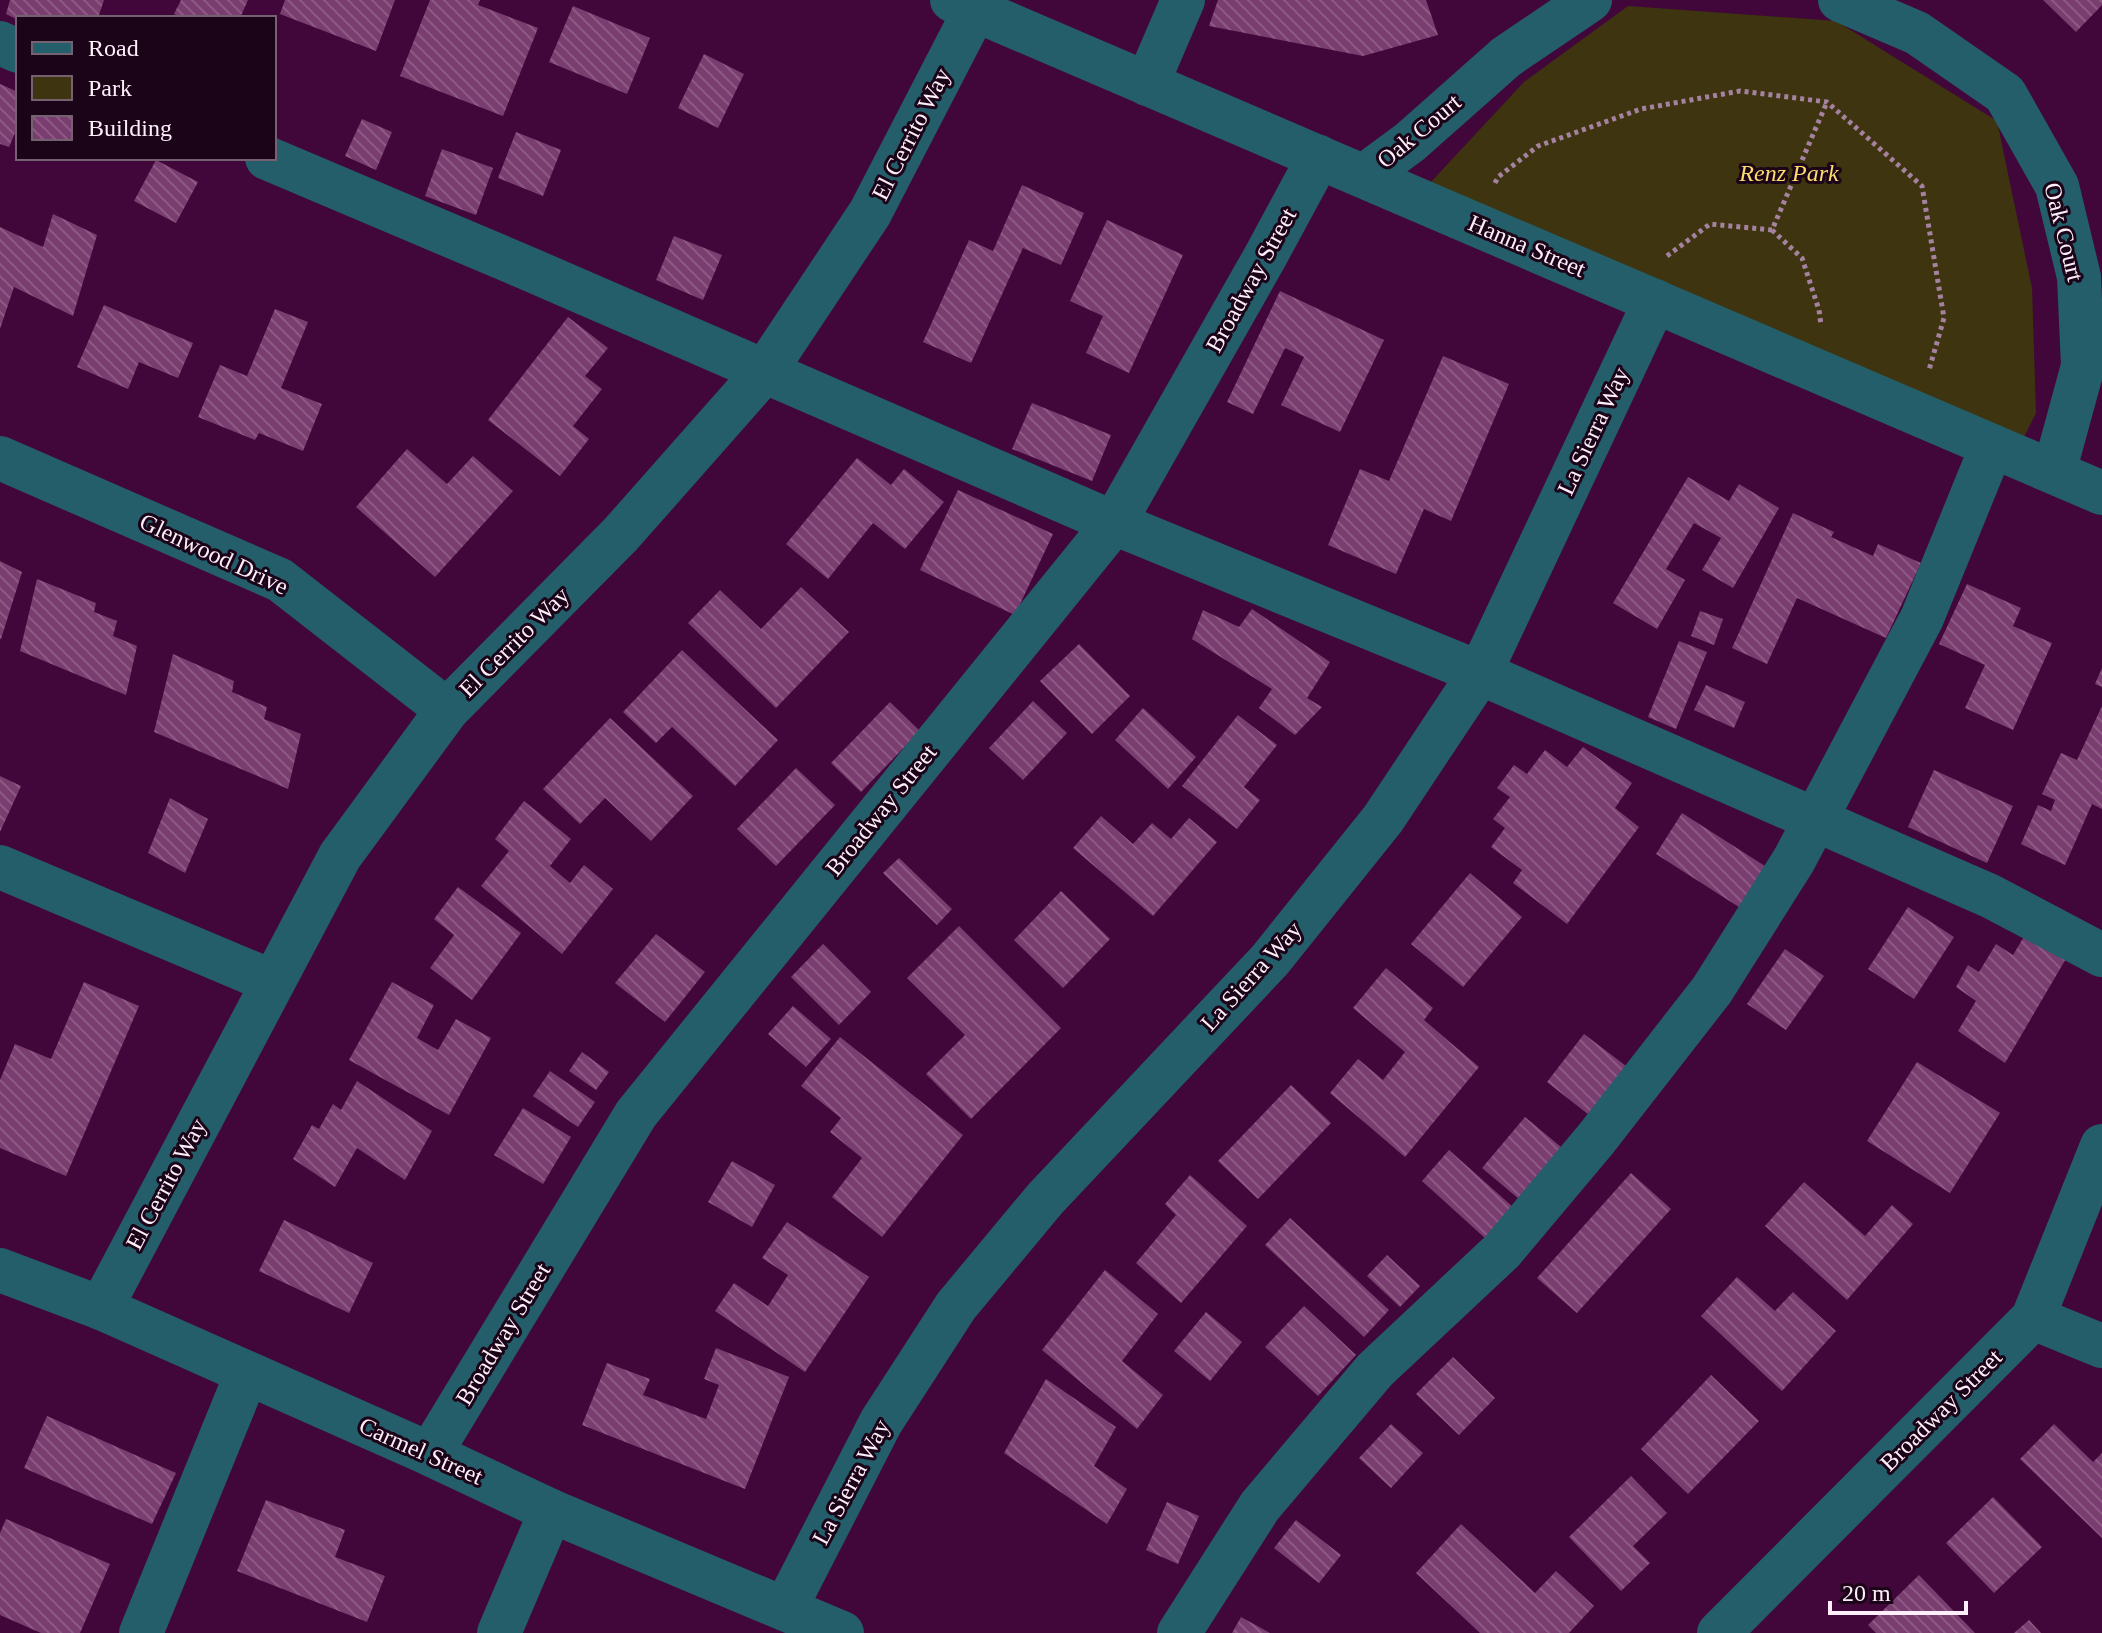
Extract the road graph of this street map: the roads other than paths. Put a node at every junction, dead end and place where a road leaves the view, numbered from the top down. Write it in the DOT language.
graph roads {
  1 [pos="1183,0"];
  2 [pos="1590,0"];
  3 [pos="1840,0"];
  4 [pos="964,5"];
  5 [pos="1147,84"];
  6 [pos="1319,157"];
  7 [pos="272,160"];
  8 [pos="1364,176"];
  9 [pos="1642,296"];
  10 [pos="765,371"];
  11 [pos="1992,446"];
  12 [pos="0,458"];
  13 [pos="2054,472"];
  14 [pos="2102,493"];
  15 [pos="1114,523"];
  16 [pos="1480,673"];
  17 [pos="447,710"];
  18 [pos="1816,819"];
  19 [pos="0,867"];
  20 [pos="2102,955"];
  21 [pos="273,982"];
  22 [pos="2102,1146"];
  23 [pos="0,1270"];
  24 [pos="101,1308"];
  25 [pos="2033,1318"];
  26 [pos="2102,1346"];
  27 [pos="247,1373"];
  28 [pos="430,1454"];
  29 [pos="551,1511"];
  30 [pos="785,1609"];
  31 [pos="141,1633"];
  32 [pos="499,1633"];
  33 [pos="842,1633"];
  34 [pos="1179,1633"];
  35 [pos="1719,1633"];
  1 -- 5 [label="street"];
  2 -- 8 [label="street, Oak Court"];
  3 -- 13 [label="street, Oak Court"];
  4 -- 5 [label="street, Hanna Street"];
  4 -- 10 [label="street, El Cerrito Way"];
  5 -- 6 [label="street, Hanna Street"];
  6 -- 8 [label="street, Hanna Street"];
  6 -- 15 [label="street, Broadway Street"];
  7 -- 10 [label="street"];
  8 -- 9 [label="street, Hanna Street"];
  9 -- 11 [label="street, Hanna Street"];
  9 -- 16 [label="street, La Sierra Way"];
  10 -- 15 [label="street"];
  10 -- 17 [label="street, El Cerrito Way"];
  11 -- 13 [label="street, Hanna Street"];
  11 -- 18 [label="street"];
  12 -- 17 [label="street, Glenwood Drive"];
  13 -- 14 [label="street, Hanna Street"];
  15 -- 16 [label="street"];
  15 -- 28 [label="street, Broadway Street"];
  16 -- 18 [label="street"];
  16 -- 30 [label="street, La Sierra Way"];
  17 -- 21 [label="street, El Cerrito Way"];
  18 -- 20 [label="street"];
  18 -- 34 [label="street"];
  19 -- 21 [label="street"];
  21 -- 24 [label="street, El Cerrito Way"];
  22 -- 25 [label="street, Broadway Street"];
  23 -- 24 [label="street, Carmel Street"];
  24 -- 27 [label="street, Carmel Street"];
  25 -- 26 [label="street"];
  25 -- 35 [label="street, Broadway Street"];
  27 -- 28 [label="street, Carmel Street"];
  27 -- 31 [label="street"];
  28 -- 29 [label="street, Carmel Street"];
  29 -- 30 [label="street, Carmel Street"];
  29 -- 32 [label="street"];
  30 -- 33 [label="street, Carmel Street"];
}
